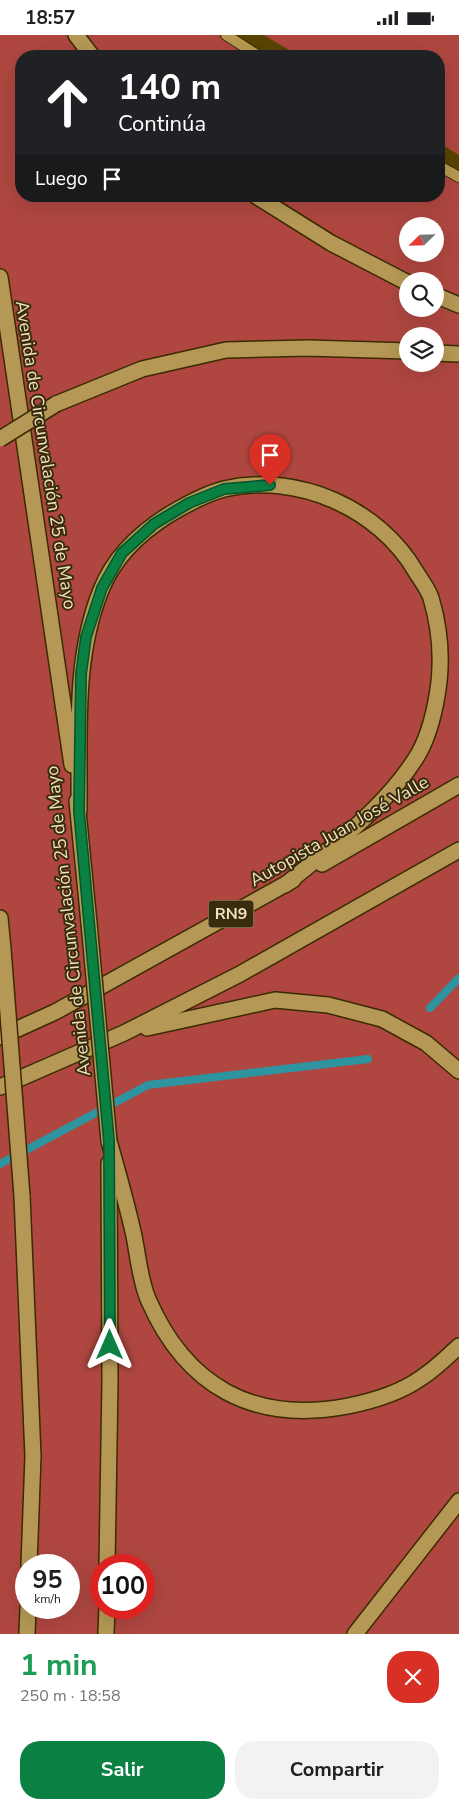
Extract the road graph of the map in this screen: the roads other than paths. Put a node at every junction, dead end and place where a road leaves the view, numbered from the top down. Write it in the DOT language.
graph roads {
  1 [pos="76,35"];
  2 [pos="226,35"];
  3 [pos="87,50"];
  4 [pos="250,50"];
  5 [pos="445,169"];
  6 [pos="459,177"];
  7 [pos="266,202"];
  8 [pos="0,277"];
  9 [pos="399,278"];
  10 [pos="444,299"];
  11 [pos="459,305"];
  12 [pos="399,351"];
  13 [pos="444,353"];
  14 [pos="459,354"];
  15 [pos="0,439"];
  16 [pos="459,785"];
  17 [pos="79,811"];
  18 [pos="459,850"];
  19 [pos="285,885"];
  20 [pos="0,918"];
  21 [pos="124,1033"];
  22 [pos="0,1037"];
  23 [pos="459,1071"];
  24 [pos="0,1087"];
  25 [pos="109,1141"];
  26 [pos="459,1346"];
  27 [pos="459,1501"];
  28 [pos="30,1554"];
  29 [pos="108,1554"];
  30 [pos="28,1619"];
  31 [pos="107,1619"];
  32 [pos="27,1634"];
  33 [pos="106,1634"];
  34 [pos="355,1634"];
  1 -- 3 [label="highway"];
  2 -- 4 [label="main road"];
  5 -- 6 [label="main road"];
  7 -- 9 [label="highway"];
  8 -- 17 [label="highway, Avenida de Circunvalación 25 de Mayo"];
  10 -- 11 [label="highway"];
  12 -- 15 [label="highway, bridge"];
  13 -- 14 [label="highway"];
  16 -- 19 [label="highway, Autopista Juan José Valle / RN9"];
  17 -- 19 [label="highway"];
  17 -- 25 [label="highway, Avenida de Circunvalación 25 de Mayo, bridge"];
  18 -- 21 [label="highway"];
  19 -- 22 [label="highway, Autopista Juan José Valle / RN9"];
  20 -- 28 [label="highway, bridge"];
  21 -- 23 [label="highway"];
  21 -- 24 [label="highway"];
  25 -- 26 [label="highway"];
  25 -- 29 [label="highway, Avenida de Circunvalación 25 de Mayo"];
  27 -- 34 [label="highway"];
  30 -- 32 [label="highway"];
  31 -- 33 [label="highway"];
}
